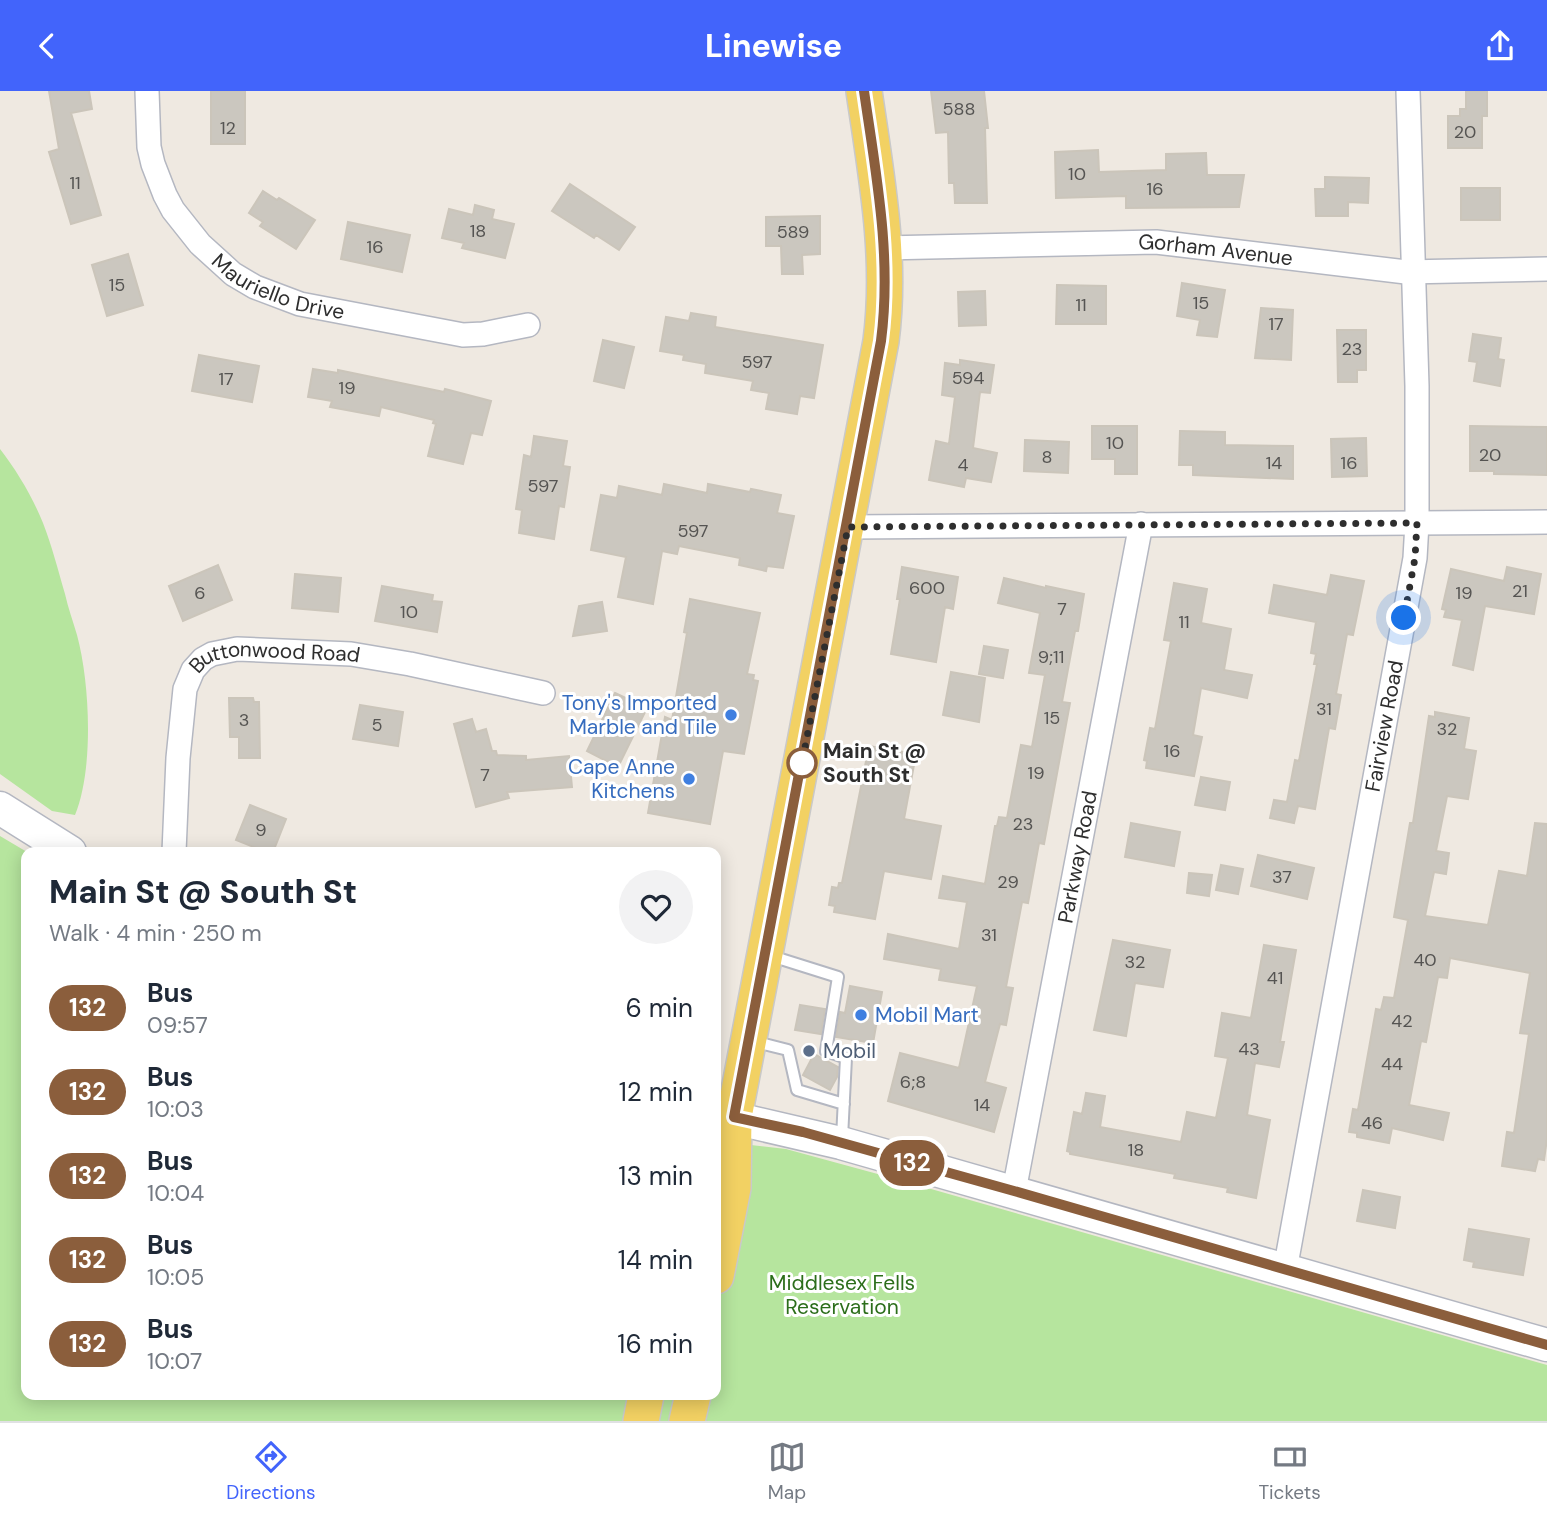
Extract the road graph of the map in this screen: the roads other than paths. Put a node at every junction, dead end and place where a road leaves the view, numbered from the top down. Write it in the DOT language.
graph roads {
  1 [pos="147,91"];
  2 [pos="864,91"];
  3 [pos="1408,91"];
  4 [pos="884,249"];
  5 [pos="1547,269"];
  6 [pos="1413,272"];
  7 [pos="528,325"];
  8 [pos="1547,522"];
  9 [pos="1417,523"];
  10 [pos="1141,524"];
  11 [pos="848,527"];
  12 [pos="543,693"];
  13 [pos="0,808"];
  14 [pos="62,847"];
  15 [pos="174,847"];
  16 [pos="765,954"];
  17 [pos="749,1041"];
  18 [pos="844,1104"];
  19 [pos="725,1116"];
  20 [pos="841,1143"];
  21 [pos="1014,1191"];
  22 [pos="721,1250"];
  23 [pos="1286,1270"];
  24 [pos="1546,1341"];
  25 [pos="645,1400"];
  26 [pos="692,1400"];
  27 [pos="641,1421"];
  28 [pos="688,1421"];
  1 -- 7 [label="street, Mauriello Drive"];
  2 -- 4 [label="main road"];
  3 -- 6 [label="street, Fairview Road"];
  4 -- 6 [label="street, Gorham Avenue"];
  4 -- 11 [label="main road"];
  5 -- 6 [label="street, Gorham Avenue"];
  6 -- 9 [label="street, Fairview Road"];
  8 -- 9 [label="street"];
  9 -- 10 [label="street"];
  9 -- 23 [label="street, Fairview Road"];
  10 -- 11 [label="street"];
  10 -- 21 [label="street, Parkway Road"];
  11 -- 16 [label="main road"];
  12 -- 15 [label="street, Buttonwood Road"];
  13 -- 14 [label="main road"];
  16 -- 17 [label="main road"];
  16 -- 18 [label="lane"];
  17 -- 18 [label="lane"];
  17 -- 19 [label="main road"];
  18 -- 20 [label="lane"];
  19 -- 20 [label="main road"];
  19 -- 22 [label="main road"];
  20 -- 21 [label="main road"];
  21 -- 23 [label="main road"];
  23 -- 24 [label="main road"];
  25 -- 27 [label="main road"];
  26 -- 28 [label="main road"];
}
